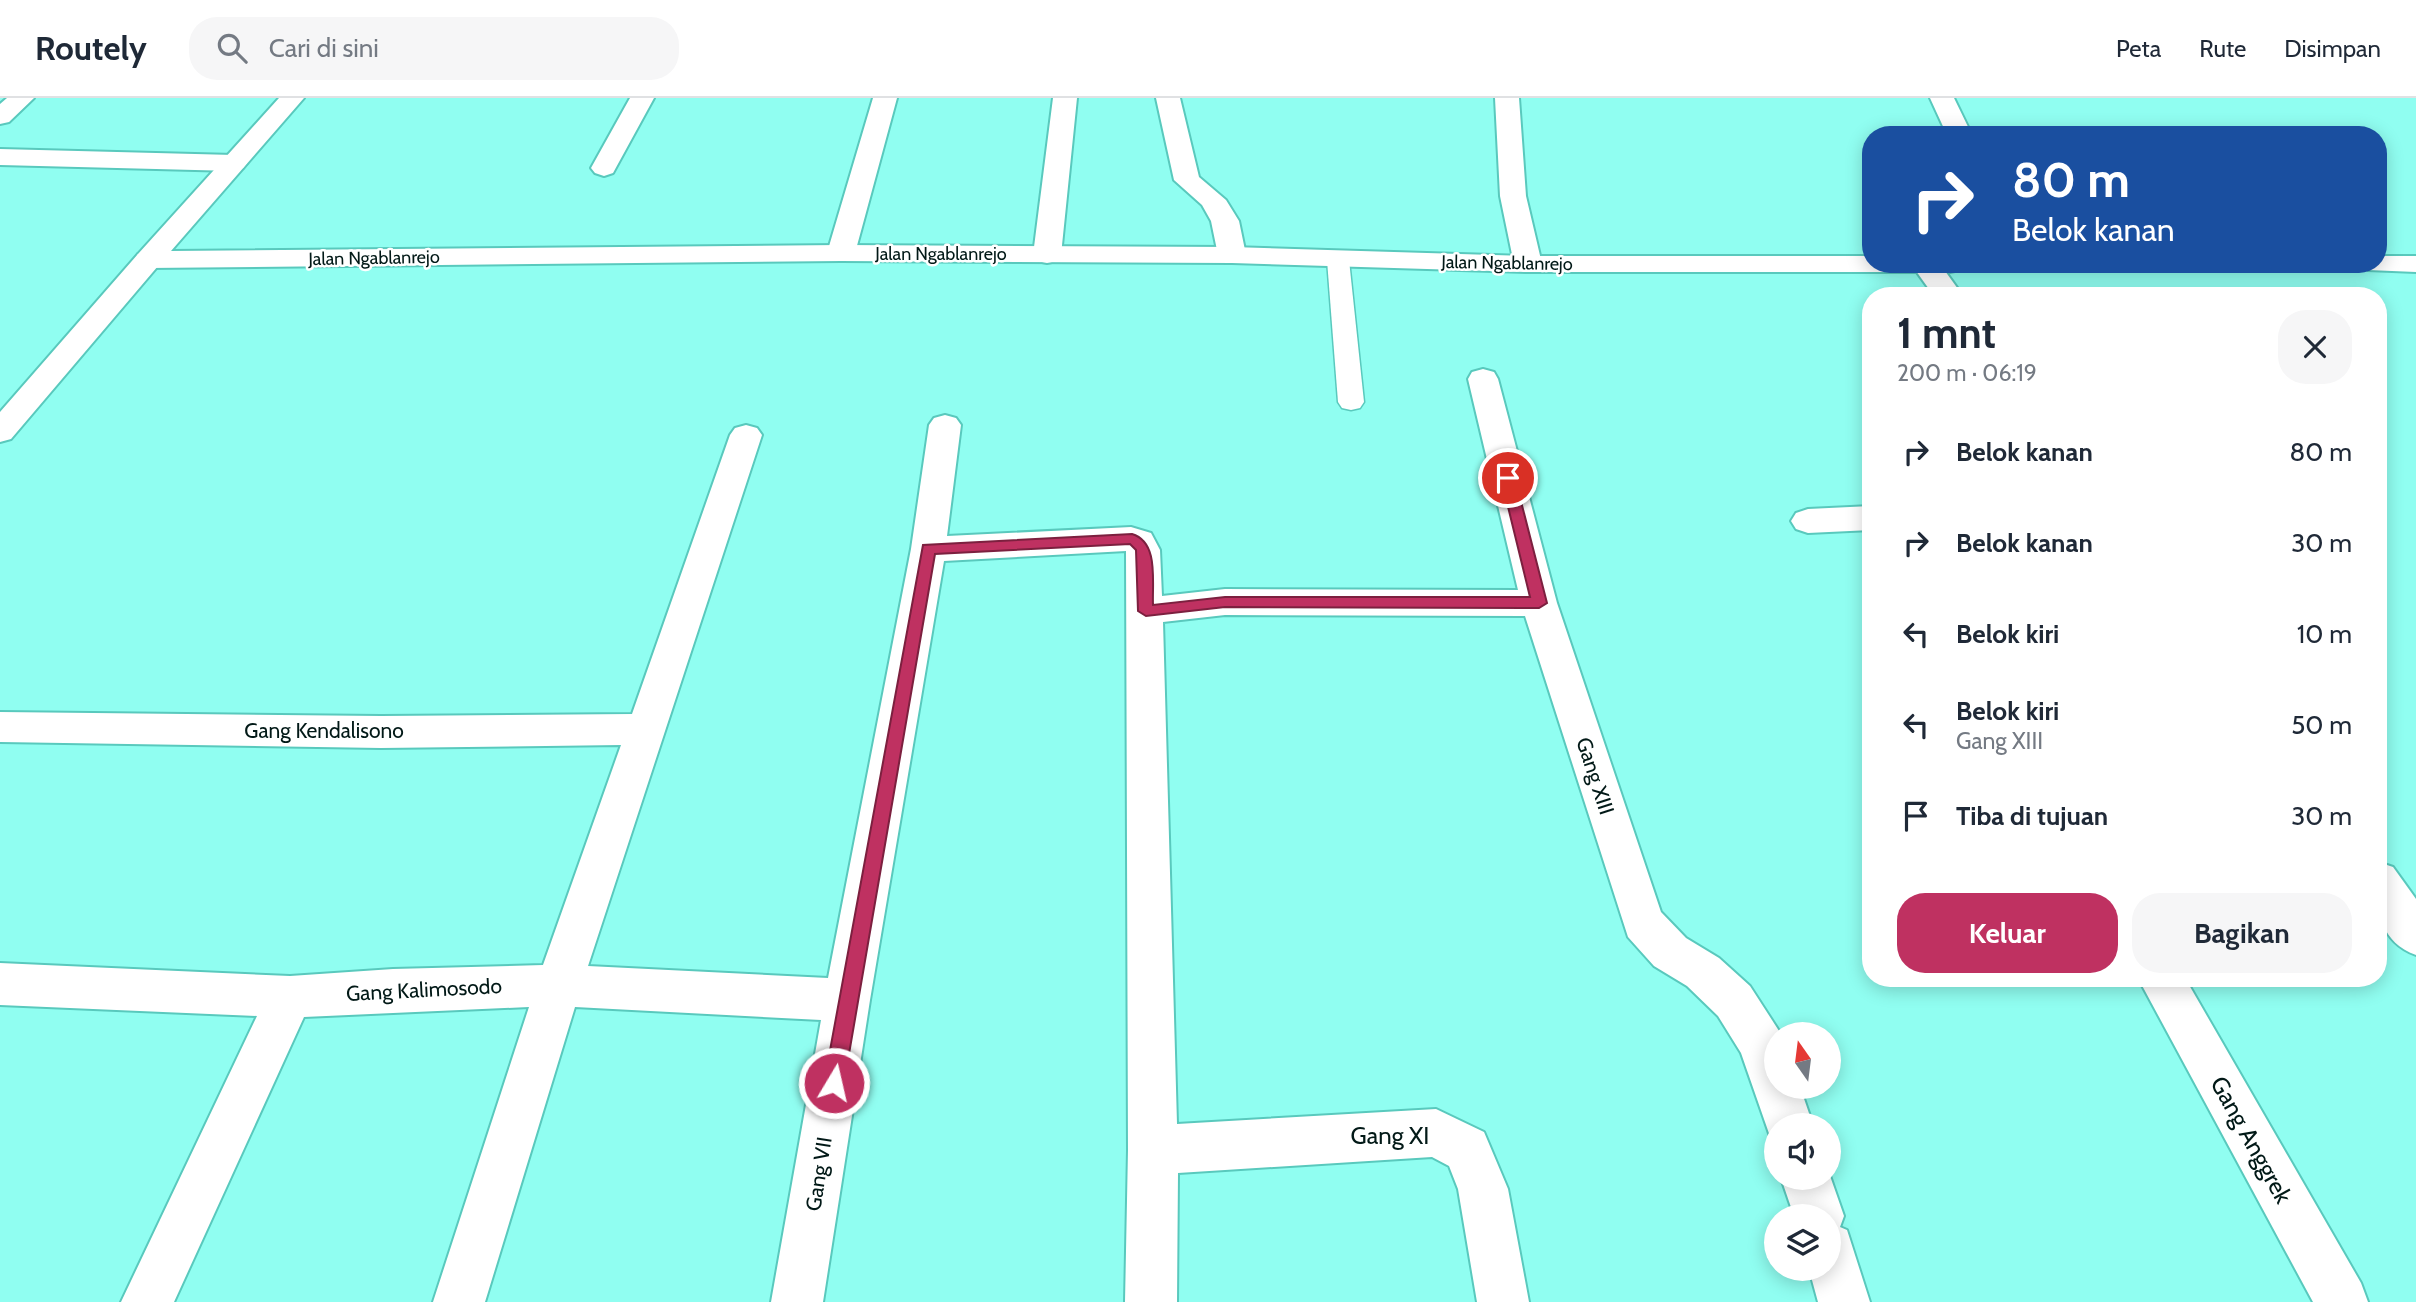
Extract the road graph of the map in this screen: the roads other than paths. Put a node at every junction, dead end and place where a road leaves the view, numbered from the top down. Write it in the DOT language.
graph roads {
  1 [pos="22,98"];
  2 [pos="292,98"];
  3 [pos="642,98"];
  4 [pos="885,98"];
  5 [pos="1065,98"];
  6 [pos="1168,98"];
  7 [pos="1507,98"];
  8 [pos="1942,98"];
  9 [pos="0,117"];
  10 [pos="1956,126"];
  11 [pos="0,157"];
  12 [pos="234,163"];
  13 [pos="604,168"];
  14 [pos="841,253"];
  15 [pos="1047,255"];
  16 [pos="1232,255"];
  17 [pos="148,260"];
  18 [pos="1338,260"];
  19 [pos="1528,264"];
  20 [pos="1862,264"];
  21 [pos="2387,264"];
  22 [pos="2416,264"];
  23 [pos="1483,379"];
  24 [pos="1351,402"];
  25 [pos="944,425"];
  26 [pos="0,432"];
  27 [pos="746,435"];
  28 [pos="1862,518"];
  29 [pos="1808,521"];
  30 [pos="928,549"];
  31 [pos="1539,603"];
  32 [pos="1146,611"];
  33 [pos="0,727"];
  34 [pos="647,729"];
  35 [pos="2387,893"];
  36 [pos="2416,935"];
  37 [pos="0,984"];
  38 [pos="559,985"];
  39 [pos="2165,987"];
  40 [pos="290,997"];
  41 [pos="847,1000"];
  42 [pos="1785,1113"];
  43 [pos="1153,1150"];
  44 [pos="1838,1281"];
  45 [pos="147,1302"];
  46 [pos="459,1302"];
  47 [pos="797,1302"];
  48 [pos="1151,1302"];
  49 [pos="1503,1302"];
  50 [pos="1844,1302"];
  51 [pos="2342,1302"];
  1 -- 9 [label="street"];
  2 -- 12 [label="street"];
  3 -- 13 [label="street"];
  4 -- 14 [label="street"];
  5 -- 15 [label="street"];
  6 -- 16 [label="street"];
  7 -- 19 [label="street"];
  8 -- 10 [label="street"];
  11 -- 12 [label="street"];
  12 -- 17 [label="street"];
  14 -- 15 [label="street, Jalan Ngablanrejo"];
  14 -- 17 [label="street, Jalan Ngablanrejo"];
  15 -- 16 [label="street, Jalan Ngablanrejo"];
  16 -- 18 [label="street, Jalan Ngablanrejo"];
  17 -- 26 [label="street"];
  18 -- 19 [label="street, Jalan Ngablanrejo"];
  18 -- 24 [label="lane"];
  19 -- 20 [label="street, Jalan Ngablanrejo"];
  21 -- 22 [label="street"];
  23 -- 31 [label="street, Gang XIII"];
  25 -- 30 [label="street, Gang VII"];
  27 -- 34 [label="street"];
  28 -- 29 [label="street"];
  30 -- 32 [label="street"];
  30 -- 41 [label="street, Gang VII"];
  31 -- 32 [label="street"];
  31 -- 42 [label="street, Gang XIII"];
  32 -- 43 [label="street"];
  33 -- 34 [label="street, Gang Kendalisono"];
  34 -- 38 [label="street"];
  35 -- 36 [label="street"];
  37 -- 40 [label="street, Gang Kalimosodo"];
  38 -- 40 [label="street, Gang Kalimosodo"];
  38 -- 41 [label="street, Gang Kalimosodo"];
  38 -- 46 [label="street"];
  39 -- 51 [label="street, Gang Anggrek"];
  40 -- 45 [label="street"];
  41 -- 47 [label="street, Gang VII"];
  43 -- 48 [label="street"];
  43 -- 49 [label="street, Gang XI"];
  44 -- 50 [label="street"];
}
